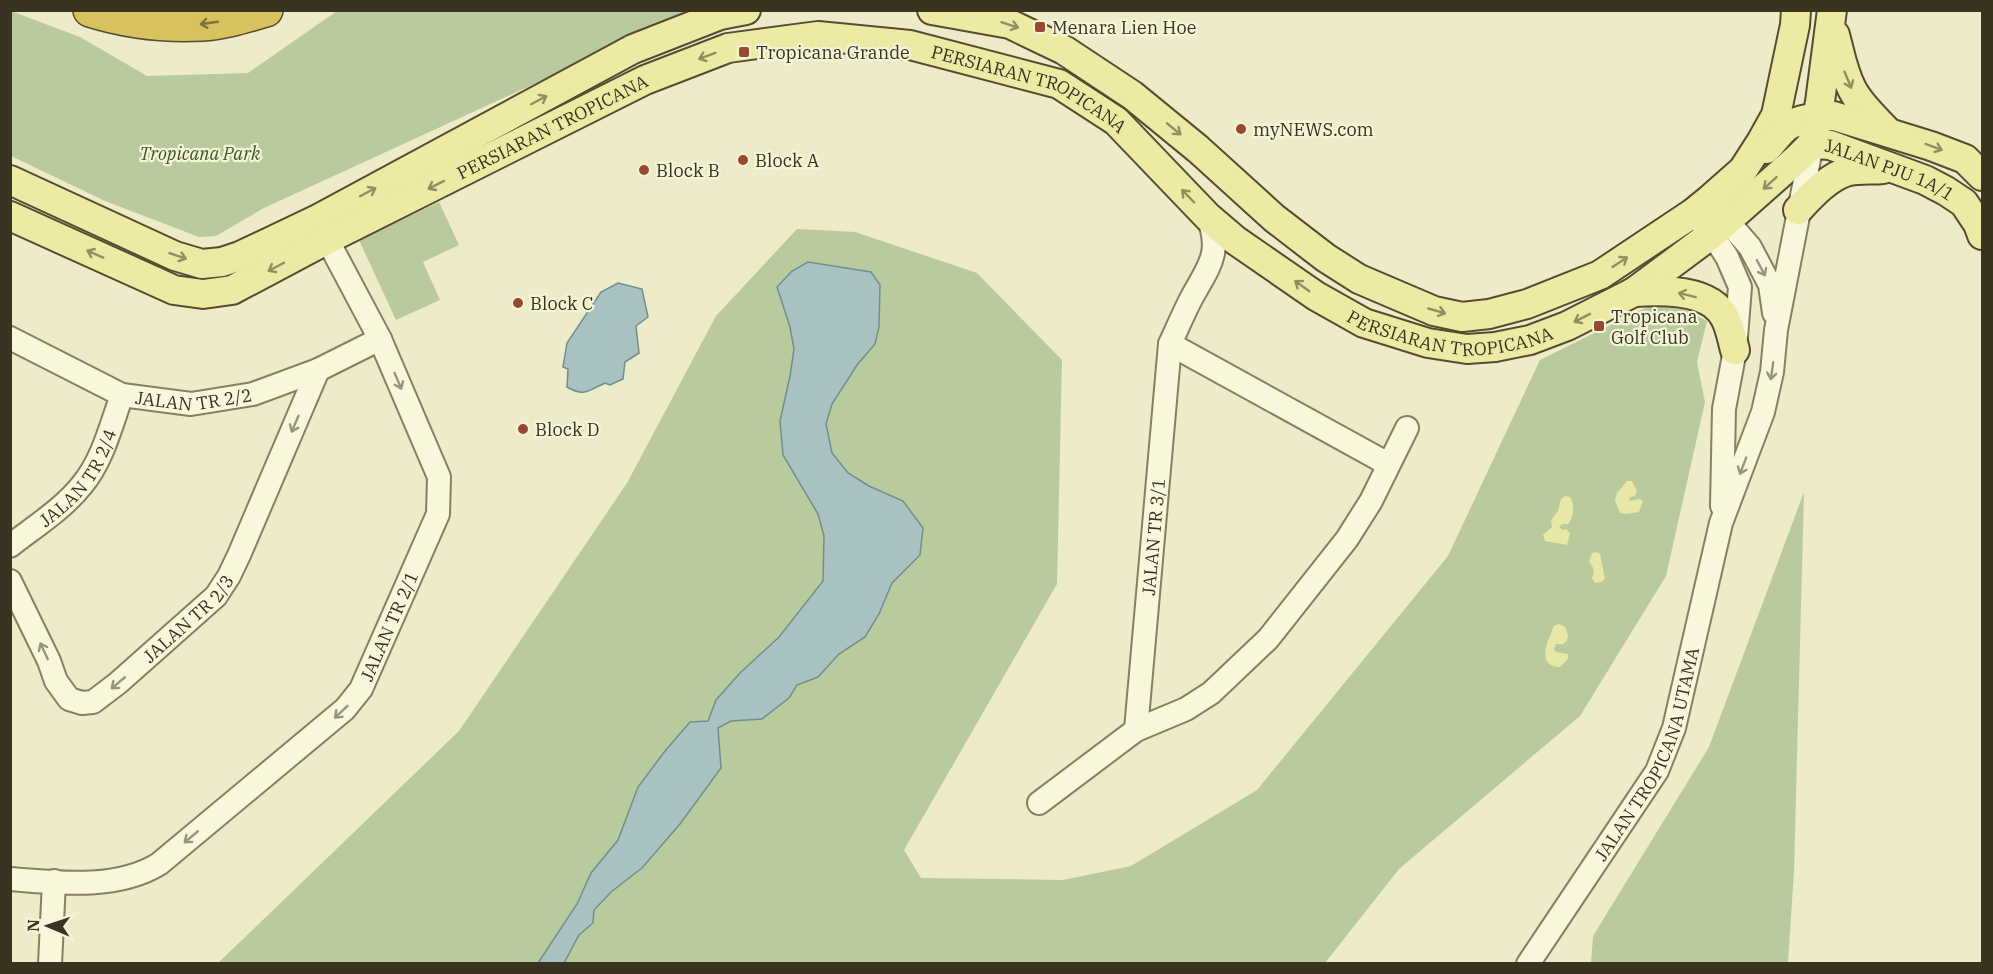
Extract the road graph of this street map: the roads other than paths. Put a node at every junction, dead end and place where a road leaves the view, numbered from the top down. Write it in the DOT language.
graph roads {
  1 [pos="90,10"];
  2 [pos="266,10"];
  3 [pos="746,10"];
  4 [pos="932,10"];
  5 [pos="1832,17"];
  6 [pos="1796,18"];
  7 [pos="1810,128"];
  8 [pos="1888,132"];
  9 [pos="1891,169"];
  10 [pos="1743,170"];
  11 [pos="1983,176"];
  12 [pos="10,180"];
  13 [pos="1798,210"];
  14 [pos="10,216"];
  15 [pos="1208,217"];
  16 [pos="1711,217"];
  17 [pos="322,230"];
  18 [pos="1983,236"];
  19 [pos="1265,259"];
  20 [pos="1213,261"];
  21 [pos="1634,292"];
  22 [pos="1776,330"];
  23 [pos="10,339"];
  24 [pos="380,339"];
  25 [pos="1170,345"];
  26 [pos="1735,350"];
  27 [pos="318,370"];
  28 [pos="122,395"];
  29 [pos="1407,428"];
  30 [pos="1388,464"];
  31 [pos="1721,523"];
  32 [pos="10,546"];
  33 [pos="10,581"];
  34 [pos="1136,730"];
  35 [pos="1039,803"];
  36 [pos="10,879"];
  37 [pos="54,882"];
  38 [pos="50,963"];
  39 [pos="1528,963"];
  2 -- 1 [label="highway, one-way"];
  17 -- 3 [label="main road, PERSIARAN TROPICANA, one-way"];
  4 -- 16 [label="main road, PERSIARAN TROPICANA, one-way"];
  5 -- 7 [label="main road"];
  5 -- 8 [label="main road, one-way"];
  6 -- 7 [label="main road"];
  6 -- 10 [label="main road, PERSIARAN TROPICANA"];
  7 -- 8 [label="main road, JALAN PJU 1A/1"];
  7 -- 9 [label="main road, JALAN PJU 1A/1"];
  7 -- 10 [label="main road"];
  7 -- 13 [label="street, JALAN TROPICANA UTAMA"];
  7 -- 16 [label="main road, PERSIARAN TROPICANA, one-way"];
  8 -- 11 [label="main road, JALAN PJU 1A/1, one-way"];
  9 -- 13 [label="main road"];
  9 -- 18 [label="main road, JALAN PJU 1A/1"];
  10 -- 16 [label="main road, PERSIARAN TROPICANA"];
  12 -- 17 [label="main road, PERSIARAN TROPICANA, one-way"];
  13 -- 22 [label="street, JALAN TROPICANA UTAMA"];
  17 -- 14 [label="main road, PERSIARAN TROPICANA, one-way"];
  15 -- 17 [label="main road, PERSIARAN TROPICANA, one-way"];
  15 -- 19 [label="main road, PERSIARAN TROPICANA"];
  15 -- 20 [label="street"];
  16 -- 21 [label="main road, PERSIARAN TROPICANA"];
  16 -- 22 [label="street, JALAN TROPICANA UTAMA, one-way"];
  16 -- 26 [label="street, JALAN TROPICANA UTAMA"];
  17 -- 24 [label="street, JALAN TR 2/1"];
  19 -- 20 [label="street"];
  21 -- 19 [label="main road, PERSIARAN TROPICANA, one-way"];
  20 -- 25 [label="street, JALAN TR 3/1"];
  26 -- 21 [label="main road, one-way"];
  22 -- 31 [label="street, JALAN TROPICANA UTAMA, one-way"];
  23 -- 28 [label="street, JALAN TR 2/2"];
  24 -- 27 [label="street, JALAN TR 2/2"];
  24 -- 37 [label="street, JALAN TR 2/1, one-way"];
  25 -- 30 [label="street"];
  25 -- 34 [label="street, JALAN TR 3/1"];
  26 -- 31 [label="street, JALAN TROPICANA UTAMA"];
  27 -- 28 [label="street, JALAN TR 2/2"];
  27 -- 33 [label="street, JALAN TR 2/3, one-way"];
  28 -- 32 [label="street, JALAN TR 2/4"];
  29 -- 30 [label="street"];
  30 -- 34 [label="street"];
  31 -- 39 [label="street, JALAN TROPICANA UTAMA"];
  34 -- 35 [label="street"];
  36 -- 37 [label="street, JALAN TR 2/1"];
  37 -- 38 [label="street"];
}
